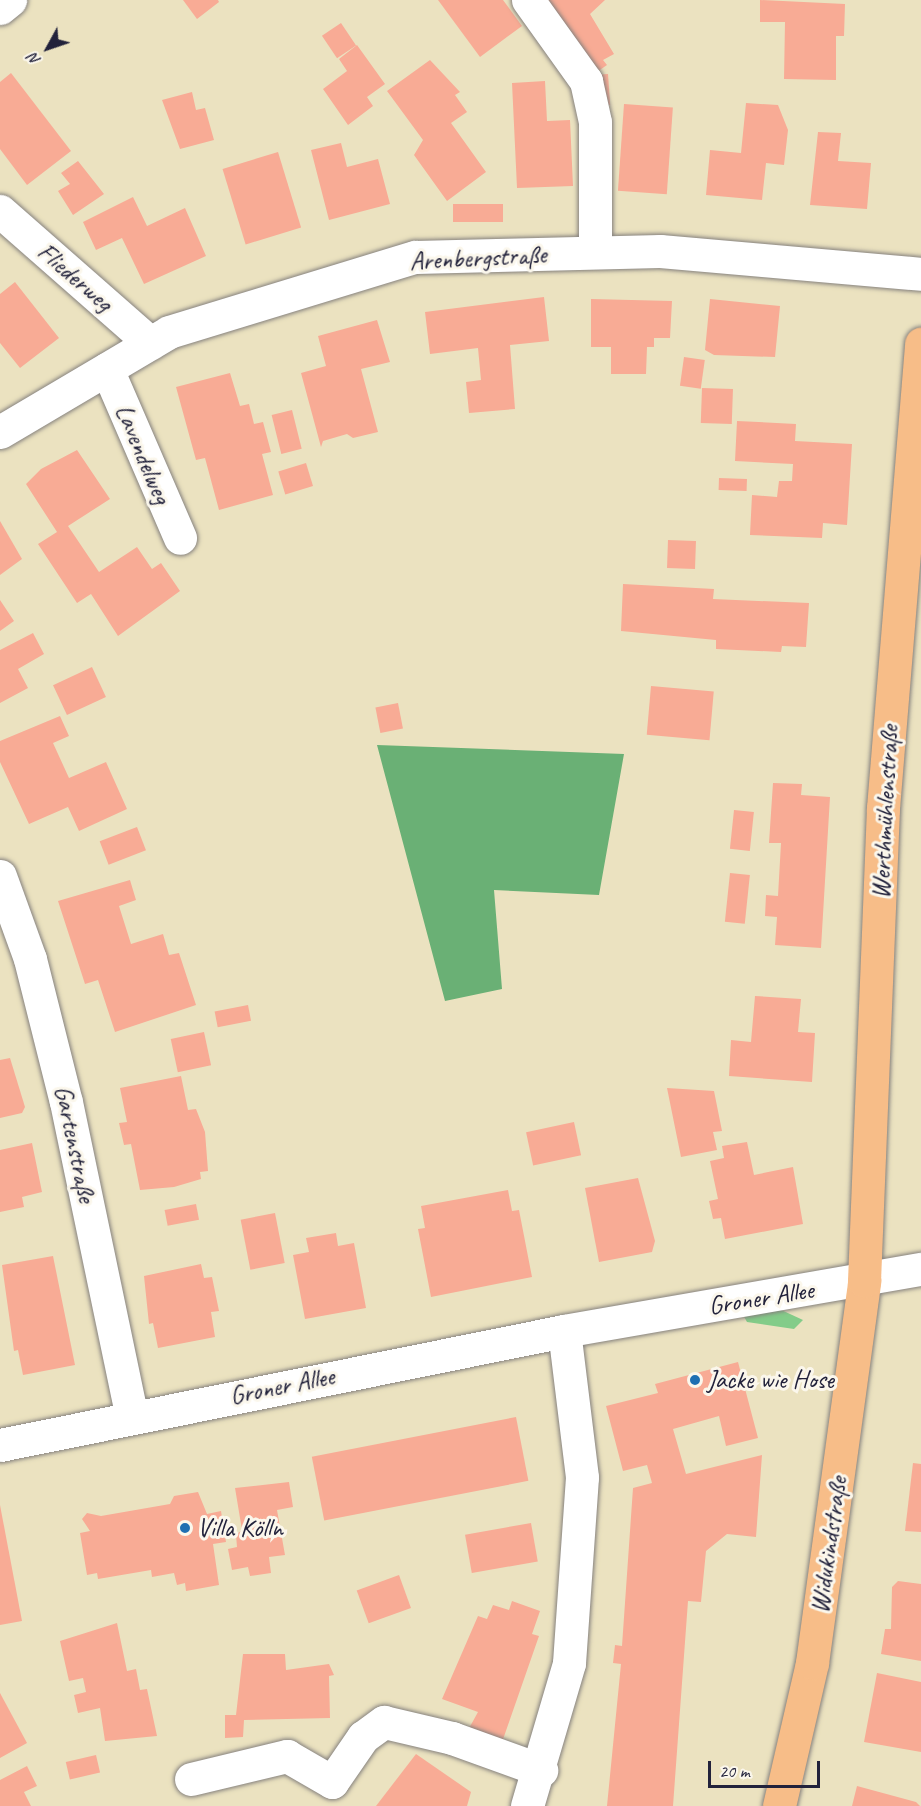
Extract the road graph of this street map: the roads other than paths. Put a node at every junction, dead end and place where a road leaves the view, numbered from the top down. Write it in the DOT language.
graph roads {
  1 [pos="10,0"];
  2 [pos="528,0"];
  3 [pos="0,8"];
  4 [pos="0,211"];
  5 [pos="595,252"];
  6 [pos="921,274"];
  7 [pos="150,344"];
  8 [pos="921,344"];
  9 [pos="107,369"];
  10 [pos="0,432"];
  11 [pos="180,538"];
  12 [pos="0,876"];
  13 [pos="921,1269"];
  14 [pos="864,1281"];
  15 [pos="564,1331"];
  16 [pos="132,1417"];
  17 [pos="0,1446"];
  18 [pos="541,1770"];
  19 [pos="191,1779"];
  20 [pos="527,1806"];
  21 [pos="779,1806"];
  1 -- 3 [label="street"];
  2 -- 5 [label="street"];
  4 -- 7 [label="street, Fliederweg"];
  5 -- 6 [label="street, Arenbergstraße"];
  5 -- 7 [label="street, Arenbergstraße"];
  7 -- 9 [label="street, Arenbergstraße"];
  8 -- 14 [label="main road, Werthmühlenstraße"];
  9 -- 10 [label="street, Arenbergstraße"];
  9 -- 11 [label="street, Lavendelweg"];
  12 -- 16 [label="street, Gartenstraße"];
  13 -- 14 [label="street, Groner Allee"];
  14 -- 15 [label="street, Groner Allee"];
  14 -- 21 [label="main road, Widukindstraße"];
  15 -- 16 [label="street, Groner Allee"];
  15 -- 18 [label="street"];
  16 -- 17 [label="street, Groner Allee"];
  18 -- 19 [label="street"];
  18 -- 20 [label="street"];
}
